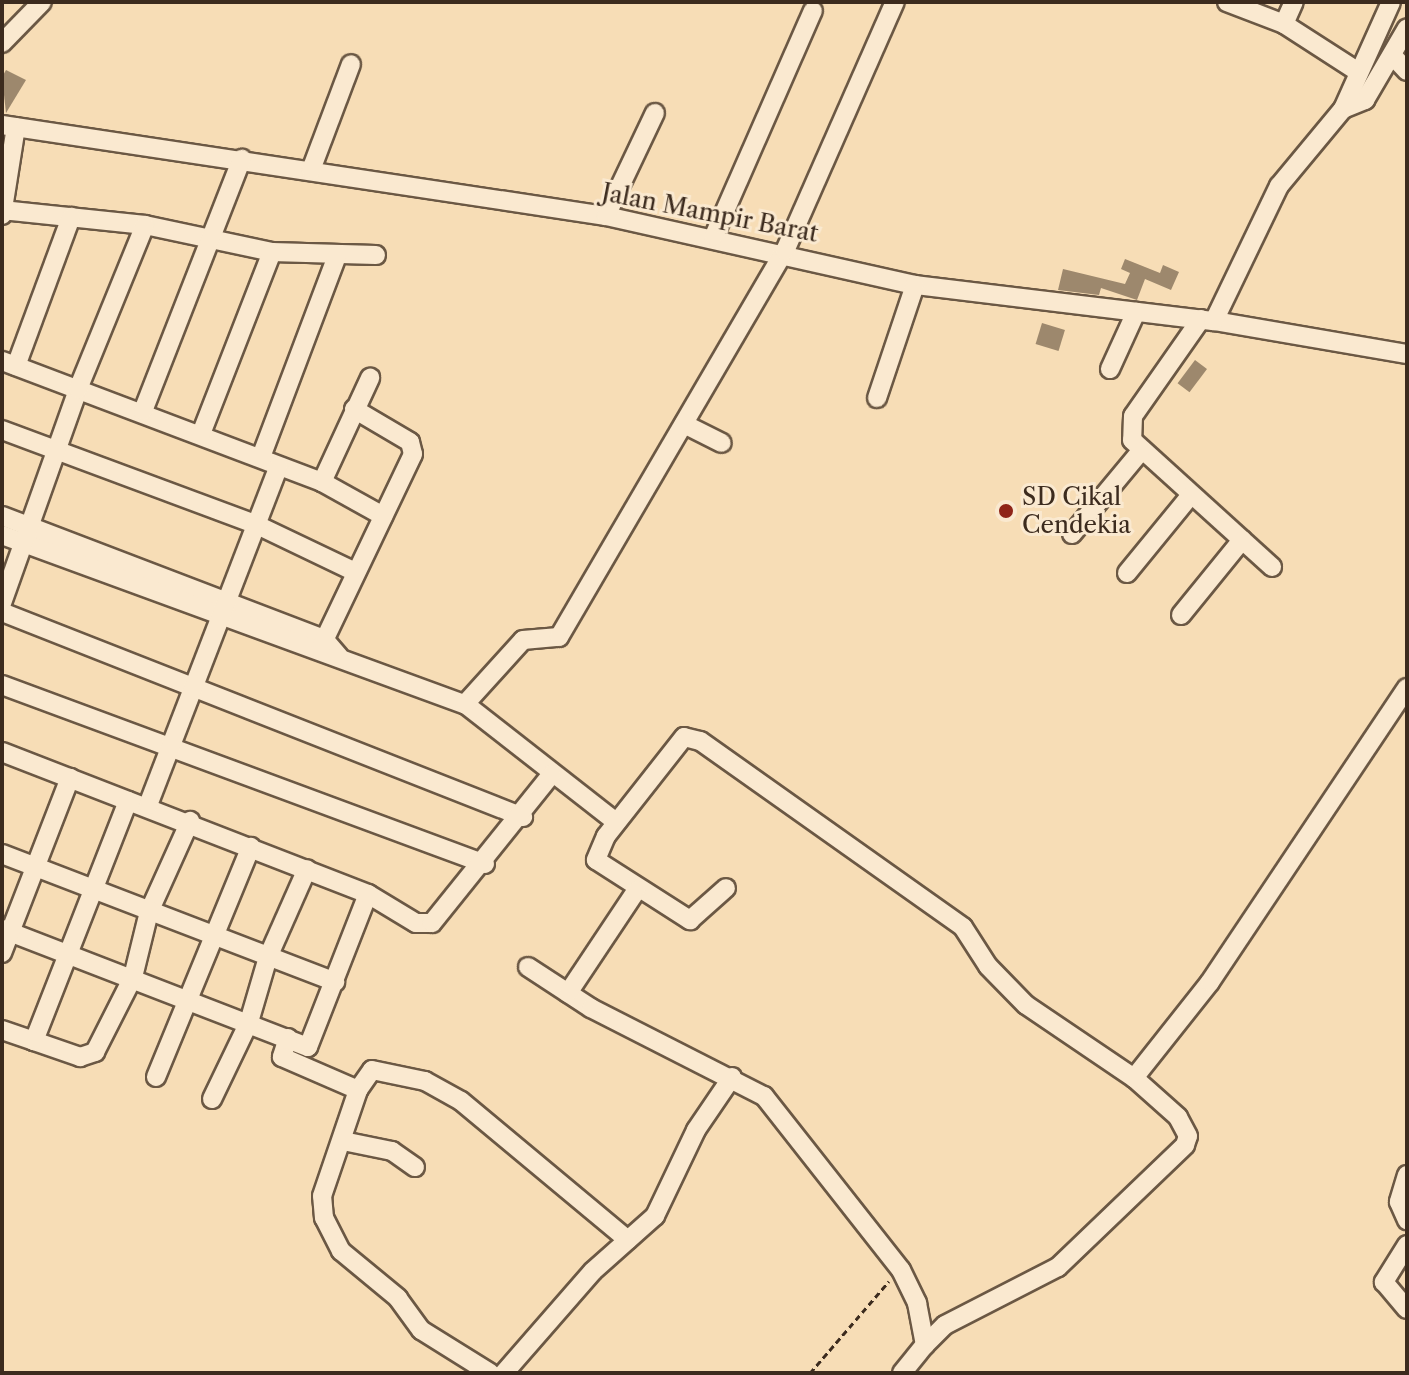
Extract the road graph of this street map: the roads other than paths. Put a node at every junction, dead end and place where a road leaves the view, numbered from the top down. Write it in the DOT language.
graph roads {
  1 [pos="42,2"];
  2 [pos="895,2"];
  3 [pos="1227,2"];
  4 [pos="1294,2"];
  5 [pos="1391,2"];
  6 [pos="813,11"];
  7 [pos="1284,24"];
  8 [pos="1407,28"];
  9 [pos="2,43"];
  10 [pos="1392,55"];
  11 [pos="351,64"];
  12 [pos="1357,71"];
  13 [pos="1407,71"];
  14 [pos="1343,109"];
  15 [pos="655,113"];
  16 [pos="9,126"];
  17 [pos="242,159"];
  18 [pos="311,170"];
  19 [pos="3,212"];
  20 [pos="606,216"];
  21 [pos="71,217"];
  22 [pos="145,225"];
  23 [pos="714,236"];
  24 [pos="212,241"];
  25 [pos="785,251"];
  26 [pos="272,252"];
  27 [pos="376,255"];
  28 [pos="337,256"];
  29 [pos="915,285"];
  30 [pos="1136,312"];
  31 [pos="1208,320"];
  32 [pos="1407,354"];
  33 [pos="9,364"];
  34 [pos="1110,369"];
  35 [pos="370,378"];
  36 [pos="78,389"];
  37 [pos="877,398"];
  38 [pos="354,409"];
  39 [pos="143,411"];
  40 [pos="684,424"];
  41 [pos="2,430"];
  42 [pos="201,434"];
  43 [pos="722,443"];
  44 [pos="55,450"];
  45 [pos="1140,452"];
  46 [pos="261,457"];
  47 [pos="279,466"];
  48 [pos="322,482"];
  49 [pos="1190,496"];
  50 [pos="2,516"];
  51 [pos="383,516"];
  52 [pos="255,524"];
  53 [pos="24,534"];
  54 [pos="1072,534"];
  55 [pos="2,535"];
  56 [pos="1242,540"];
  57 [pos="1272,567"];
  58 [pos="355,572"];
  59 [pos="1127,573"];
  60 [pos="2,603"];
  61 [pos="222,608"];
  62 [pos="2,612"];
  63 [pos="1181,615"];
  64 [pos="321,647"];
  65 [pos="2,685"];
  66 [pos="192,687"];
  67 [pos="1407,688"];
  68 [pos="465,704"];
  69 [pos="169,748"];
  70 [pos="4,758"];
  71 [pos="552,774"];
  72 [pos="70,778"];
  73 [pos="128,801"];
  74 [pos="148,805"];
  75 [pos="523,817"];
  76 [pos="190,821"];
  77 [pos="616,822"];
  78 [pos="251,847"];
  79 [pos="2,854"];
  80 [pos="485,864"];
  81 [pos="34,866"];
  82 [pos="307,869"];
  83 [pos="726,888"];
  84 [pos="92,890"];
  85 [pos="636,891"];
  86 [pos="368,894"];
  87 [pos="149,912"];
  88 [pos="7,931"];
  89 [pos="210,935"];
  90 [pos="2,953"];
  91 [pos="73,955"];
  92 [pos="268,957"];
  93 [pos="528,967"];
  94 [pos="133,977"];
  95 [pos="335,982"];
  96 [pos="568,993"];
  97 [pos="193,999"];
  98 [pos="249,1022"];
  99 [pos="2,1030"];
  100 [pos="288,1038"];
  101 [pos="34,1041"];
  102 [pos="156,1077"];
  103 [pos="732,1077"];
  104 [pos="1134,1078"];
  105 [pos="358,1090"];
  106 [pos="212,1099"];
  107 [pos="343,1141"];
  108 [pos="415,1167"];
  109 [pos="1407,1175"];
  110 [pos="1407,1220"];
  111 [pos="628,1240"];
  112 [pos="1407,1245"];
  113 [pos="1407,1309"];
  114 [pos="925,1345"];
  115 [pos="490,1373"];
  116 [pos="504,1373"];
  117 [pos="902,1373"];
  1 -- 9 [label="street"];
  2 -- 25 [label="street"];
  3 -- 7 [label="street"];
  4 -- 7 [label="street"];
  5 -- 12 [label="street"];
  6 -- 23 [label="street"];
  7 -- 12 [label="street"];
  8 -- 10 [label="street"];
  10 -- 13 [label="street"];
  10 -- 14 [label="street"];
  11 -- 18 [label="street"];
  12 -- 14 [label="street"];
  14 -- 31 [label="street"];
  15 -- 20 [label="street"];
  16 -- 17 [label="street, Jalan Mampir Barat"];
  16 -- 19 [label="street"];
  17 -- 18 [label="street, Jalan Mampir Barat"];
  17 -- 24 [label="street"];
  18 -- 20 [label="street, Jalan Mampir Barat"];
  19 -- 21 [label="street"];
  20 -- 23 [label="street, Jalan Mampir Barat"];
  21 -- 22 [label="street"];
  21 -- 33 [label="street"];
  22 -- 24 [label="street"];
  22 -- 36 [label="street"];
  23 -- 25 [label="street, Jalan Mampir Barat"];
  24 -- 26 [label="street"];
  24 -- 39 [label="street"];
  25 -- 29 [label="street, Jalan Mampir Barat"];
  25 -- 40 [label="street"];
  26 -- 28 [label="street"];
  26 -- 42 [label="street"];
  27 -- 28 [label="street"];
  28 -- 46 [label="street"];
  29 -- 30 [label="street, Jalan Mampir Barat"];
  29 -- 37 [label="street"];
  30 -- 31 [label="street, Jalan Mampir Barat"];
  30 -- 34 [label="street"];
  31 -- 32 [label="street, Jalan Mampir Barat"];
  31 -- 45 [label="street"];
  33 -- 36 [label="street"];
  35 -- 38 [label="street"];
  36 -- 39 [label="street"];
  36 -- 44 [label="street"];
  38 -- 48 [label="street"];
  38 -- 51 [label="street"];
  39 -- 42 [label="street"];
  40 -- 43 [label="street"];
  40 -- 68 [label="street"];
  41 -- 44 [label="street"];
  42 -- 46 [label="street"];
  44 -- 52 [label="street"];
  44 -- 53 [label="street"];
  45 -- 49 [label="street"];
  45 -- 54 [label="street"];
  46 -- 47 [label="street"];
  47 -- 48 [label="street"];
  47 -- 52 [label="street"];
  48 -- 51 [label="street"];
  49 -- 56 [label="street"];
  49 -- 59 [label="street"];
  50 -- 53 [label="street"];
  51 -- 58 [label="street"];
  52 -- 58 [label="street"];
  52 -- 61 [label="street"];
  53 -- 55 [label="street"];
  53 -- 60 [label="street"];
  53 -- 61 [label="street"];
  56 -- 57 [label="street"];
  56 -- 63 [label="street"];
  58 -- 64 [label="street"];
  61 -- 64 [label="street"];
  61 -- 66 [label="street"];
  62 -- 66 [label="street"];
  64 -- 68 [label="street"];
  65 -- 69 [label="street"];
  66 -- 69 [label="street"];
  66 -- 75 [label="street"];
  67 -- 104 [label="street"];
  68 -- 71 [label="street"];
  69 -- 74 [label="street"];
  69 -- 80 [label="street"];
  70 -- 72 [label="street"];
  71 -- 75 [label="street"];
  71 -- 77 [label="street"];
  72 -- 73 [label="street"];
  72 -- 81 [label="street"];
  73 -- 74 [label="street"];
  73 -- 84 [label="street"];
  74 -- 76 [label="street"];
  75 -- 80 [label="street"];
  76 -- 78 [label="street"];
  76 -- 87 [label="street"];
  77 -- 85 [label="street"];
  77 -- 104 [label="street"];
  78 -- 82 [label="street"];
  78 -- 89 [label="street"];
  79 -- 81 [label="street"];
  80 -- 86 [label="street"];
  81 -- 84 [label="street"];
  81 -- 88 [label="street"];
  82 -- 86 [label="street"];
  82 -- 92 [label="street"];
  83 -- 85 [label="street"];
  84 -- 87 [label="street"];
  84 -- 91 [label="street"];
  85 -- 96 [label="street"];
  86 -- 95 [label="street"];
  87 -- 89 [label="street"];
  87 -- 94 [label="street"];
  88 -- 90 [label="street"];
  88 -- 91 [label="street"];
  89 -- 92 [label="street"];
  89 -- 97 [label="street"];
  91 -- 94 [label="street"];
  91 -- 101 [label="street"];
  92 -- 95 [label="street"];
  92 -- 98 [label="street"];
  93 -- 96 [label="street"];
  94 -- 97 [label="street"];
  94 -- 101 [label="street"];
  95 -- 100 [label="street"];
  96 -- 103 [label="street"];
  97 -- 98 [label="street"];
  97 -- 102 [label="street"];
  98 -- 100 [label="street"];
  98 -- 106 [label="street"];
  99 -- 101 [label="street"];
  100 -- 105 [label="street"];
  103 -- 111 [label="street"];
  103 -- 114 [label="street"];
  104 -- 114 [label="street"];
  105 -- 107 [label="street"];
  105 -- 111 [label="street"];
  107 -- 108 [label="street"];
  107 -- 115 [label="street"];
  109 -- 110 [label="street"];
  111 -- 116 [label="street"];
  112 -- 113 [label="street"];
  114 -- 117 [label="street"];
}
